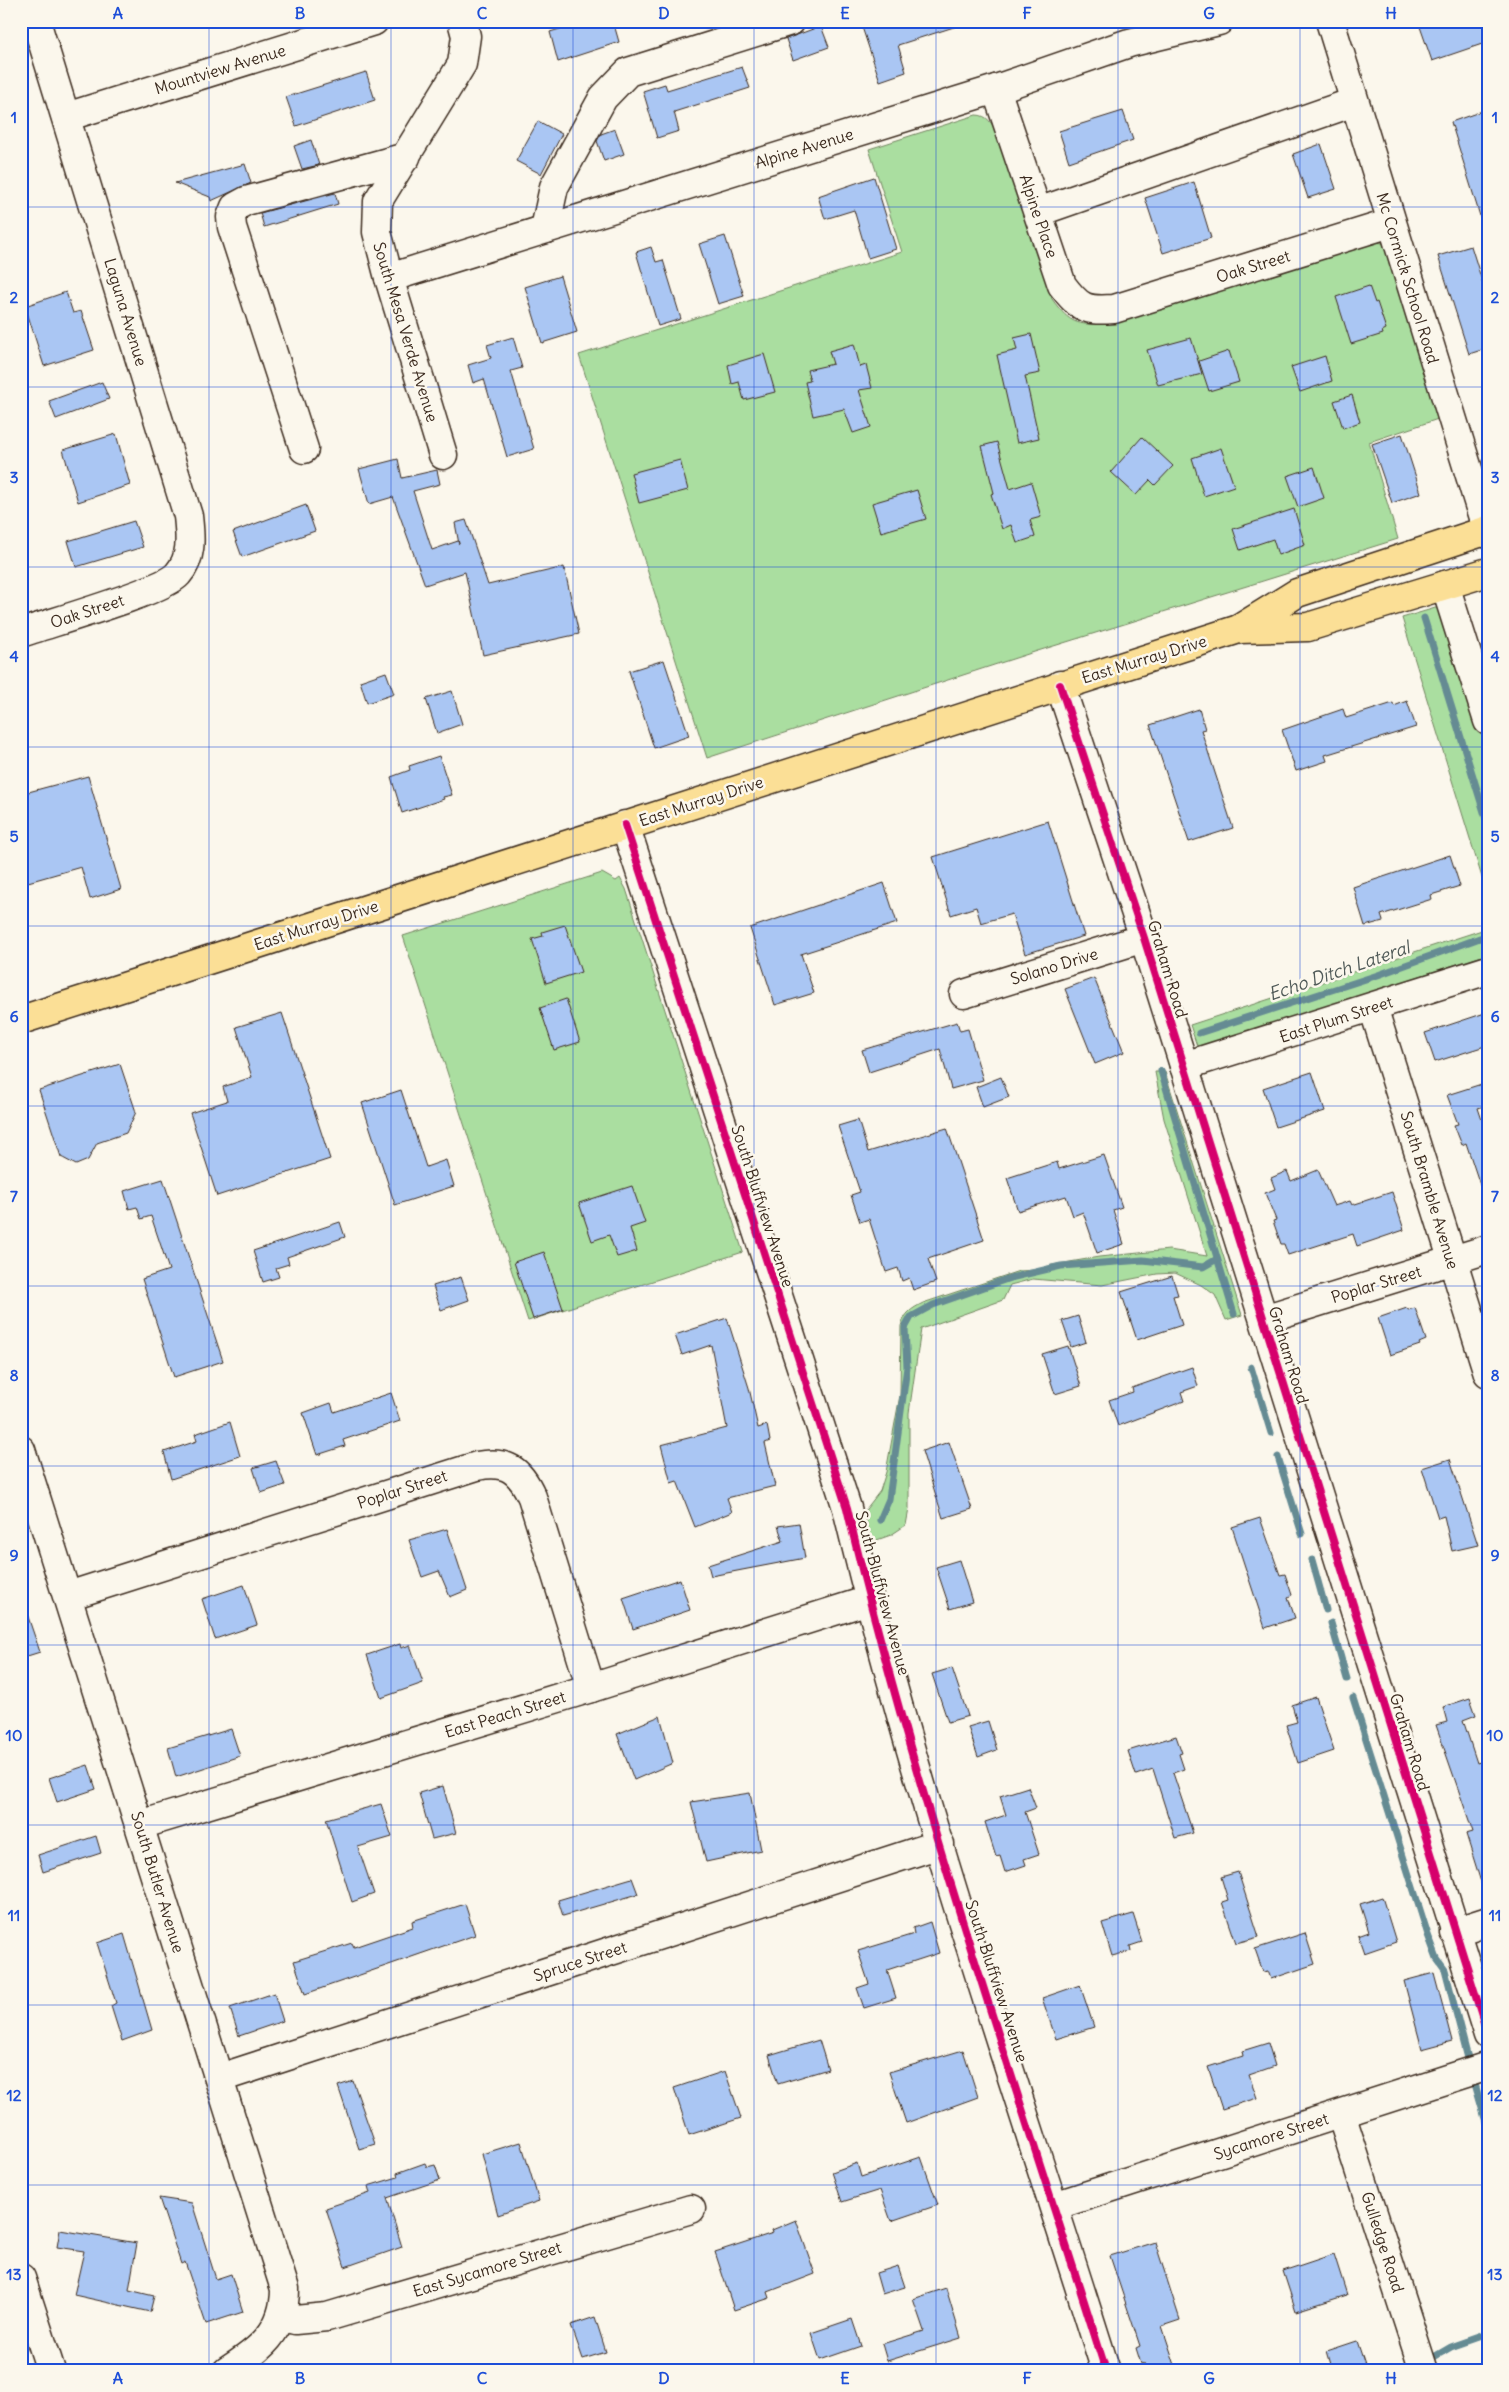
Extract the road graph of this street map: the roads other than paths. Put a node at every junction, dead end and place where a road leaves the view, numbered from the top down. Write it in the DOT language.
graph roads {
  1 [pos="36,21"];
  2 [pos="374,21"];
  3 [pos="462,21"];
  4 [pos="791,21"];
  5 [pos="1219,21"];
  6 [pos="1330,21"];
  7 [pos="996,89"];
  8 [pos="1354,102"];
  9 [pos="66,117"];
  10 [pos="406,157"];
  11 [pos="1038,212"];
  12 [pos="1391,223"];
  13 [pos="545,229"];
  14 [pos="389,278"];
  15 [pos="1114,309"];
  16 [pos="304,449"];
  17 [pos="443,455"];
  18 [pos="1487,532"];
  19 [pos="1488,572"];
  20 [pos="1445,585"];
  21 [pos="152,589"];
  22 [pos="1239,629"];
  23 [pos="21,633"];
  24 [pos="1060,685"];
  25 [pos="1488,721"];
  26 [pos="625,825"];
  27 [pos="1144,938"];
  28 [pos="1488,970"];
  29 [pos="964,994"];
  30 [pos="1373,1007"];
  31 [pos="21,1020"];
  32 [pos="1184,1066"];
  33 [pos="1488,1249"];
  34 [pos="1452,1260"];
  35 [pos="1264,1319"];
  36 [pos="1488,1373"];
  37 [pos="21,1450"];
  38 [pos="68,1596"];
  39 [pos="869,1600"];
  40 [pos="591,1688"];
  41 [pos="140,1825"];
  42 [pos="940,1844"];
  43 [pos="1488,1921"];
  44 [pos="1454,1932"];
  45 [pos="1488,2035"];
  46 [pos="1488,2066"];
  47 [pos="220,2078"];
  48 [pos="1341,2114"];
  49 [pos="1054,2206"];
  50 [pos="691,2209"];
  51 [pos="21,2278"];
  52 [pos="282,2316"];
  53 [pos="51,2371"];
  54 [pos="227,2371"];
  55 [pos="1106,2371"];
  56 [pos="1424,2371"];
  1 -- 9 [label="street, Laguna Avenue"];
  2 -- 9 [label="street, Mountview Avenue"];
  3 -- 10 [label="street, South Mesa Verde Avenue"];
  4 -- 13 [label="street"];
  5 -- 7 [label="street, Alpine Avenue"];
  6 -- 8 [label="street, Mc Cormick School Road"];
  7 -- 11 [label="street, Alpine Place"];
  7 -- 13 [label="street, Alpine Avenue"];
  8 -- 11 [label="street"];
  8 -- 12 [label="street, Mc Cormick School Road"];
  9 -- 21 [label="street, Laguna Avenue"];
  10 -- 14 [label="street, South Mesa Verde Avenue"];
  10 -- 16 [label="street"];
  11 -- 15 [label="street, Alpine Place"];
  12 -- 15 [label="street, Oak Street"];
  12 -- 18 [label="street, Mc Cormick School Road"];
  13 -- 14 [label="street, Alpine Avenue"];
  14 -- 17 [label="street, South Mesa Verde Avenue"];
  18 -- 22 [label="highway, East Murray Drive"];
  19 -- 20 [label="highway, East Murray Drive"];
  20 -- 22 [label="highway, East Murray Drive"];
  20 -- 25 [label="street"];
  21 -- 23 [label="street, Oak Street"];
  22 -- 24 [label="highway, East Murray Drive"];
  24 -- 26 [label="highway, East Murray Drive"];
  24 -- 27 [label="street, Graham Road"];
  26 -- 31 [label="highway, East Murray Drive"];
  26 -- 39 [label="street, South Bluffview Avenue"];
  27 -- 29 [label="street, Solano Drive"];
  27 -- 32 [label="street, Graham Road"];
  28 -- 30 [label="street, East Plum Street"];
  30 -- 32 [label="street, East Plum Street"];
  30 -- 34 [label="street, South Bramble Avenue"];
  32 -- 35 [label="street, Graham Road"];
  33 -- 34 [label="street, Poplar Street"];
  34 -- 35 [label="street, Poplar Street"];
  34 -- 36 [label="street, South Bramble Avenue"];
  35 -- 44 [label="street, Graham Road"];
  37 -- 38 [label="street, South Butler Avenue"];
  38 -- 40 [label="street, Poplar Street"];
  38 -- 41 [label="street, South Butler Avenue"];
  39 -- 40 [label="street, East Peach Street"];
  39 -- 42 [label="street, South Bluffview Avenue"];
  40 -- 41 [label="street, East Peach Street"];
  41 -- 47 [label="street, South Butler Avenue"];
  42 -- 47 [label="street, Spruce Street"];
  42 -- 49 [label="street, South Bluffview Avenue"];
  43 -- 44 [label="street"];
  44 -- 45 [label="street, Graham Road"];
  46 -- 48 [label="street, Sycamore Street"];
  47 -- 52 [label="street, South Butler Avenue"];
  48 -- 49 [label="street, Sycamore Street"];
  48 -- 56 [label="street, Gulledge Road"];
  49 -- 55 [label="street, South Bluffview Avenue"];
  50 -- 52 [label="street, East Sycamore Street"];
  51 -- 53 [label="street"];
  52 -- 54 [label="street"];
}
